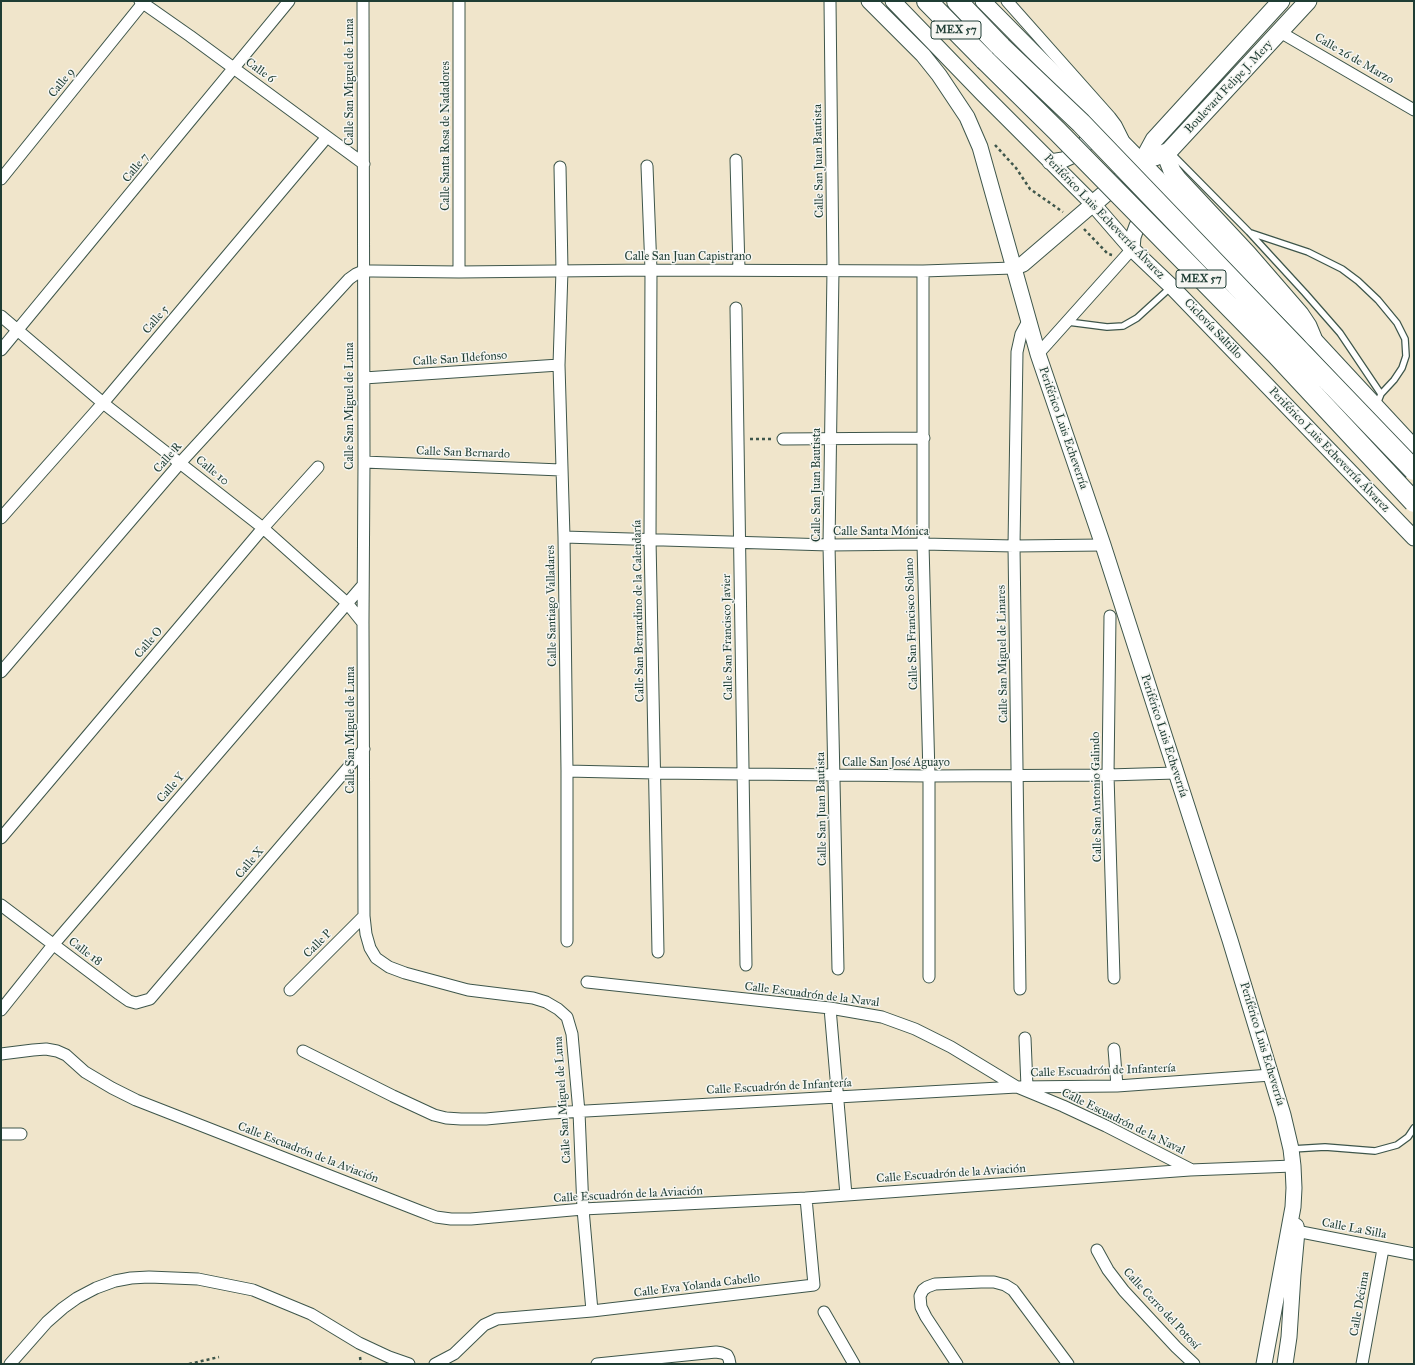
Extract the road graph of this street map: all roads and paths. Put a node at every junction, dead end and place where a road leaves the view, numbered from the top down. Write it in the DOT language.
graph roads {
  1 [pos="289,1"];
  2 [pos="363,1"];
  3 [pos="459,1"];
  4 [pos="830,1"];
  5 [pos="869,1"];
  6 [pos="893,1"];
  7 [pos="927,1"];
  8 [pos="957,1"];
  9 [pos="983,1"];
  10 [pos="1007,1"];
  11 [pos="1281,1"];
  12 [pos="1308,1"];
  13 [pos="141,2"];
  14 [pos="917,26"];
  15 [pos="1280,32"];
  16 [pos="906,38"];
  17 [pos="234,68"];
  18 [pos="1091,110"];
  19 [pos="1414,110"];
  20 [pos="327,137"];
  21 [pos="990,140"];
  22 [pos="1124,144"];
  23 [pos="1167,152"];
  24 [pos="736,160"];
  25 [pos="1050,162"];
  26 [pos="1142,162"];
  27 [pos="364,164"];
  28 [pos="647,166"];
  29 [pos="560,167"];
  30 [pos="1,179"];
  31 [pos="1093,204"];
  32 [pos="1188,210"];
  33 [pos="1075,220"];
  34 [pos="1249,232"];
  35 [pos="1129,252"];
  36 [pos="1013,268"];
  37 [pos="562,270"];
  38 [pos="651,270"];
  39 [pos="739,270"];
  40 [pos="833,270"];
  41 [pos="923,271"];
  42 [pos="363,272"];
  43 [pos="460,272"];
  44 [pos="1172,287"];
  45 [pos="736,308"];
  46 [pos="1,316"];
  47 [pos="1028,321"];
  48 [pos="1068,322"];
  49 [pos="19,330"];
  50 [pos="1313,338"];
  51 [pos="1,350"];
  52 [pos="1038,354"];
  53 [pos="559,365"];
  54 [pos="364,378"];
  55 [pos="1378,400"];
  56 [pos="103,403"];
  57 [pos="924,438"];
  58 [pos="737,439"];
  59 [pos="783,439"];
  60 [pos="830,439"];
  61 [pos="1414,447"];
  62 [pos="181,462"];
  63 [pos="364,462"];
  64 [pos="318,467"];
  65 [pos="561,470"];
  66 [pos="1414,470"];
  67 [pos="1414,502"];
  68 [pos="1,518"];
  69 [pos="263,528"];
  70 [pos="564,537"];
  71 [pos="1414,538"];
  72 [pos="650,539"];
  73 [pos="739,542"];
  74 [pos="923,544"];
  75 [pos="829,545"];
  76 [pos="1103,545"];
  77 [pos="1014,546"];
  78 [pos="363,585"];
  79 [pos="347,603"];
  80 [pos="1110,616"];
  81 [pos="363,623"];
  82 [pos="1,672"];
  83 [pos="364,749"];
  84 [pos="567,771"];
  85 [pos="655,773"];
  86 [pos="1176,773"];
  87 [pos="743,774"];
  88 [pos="835,775"];
  89 [pos="1108,775"];
  90 [pos="929,776"];
  91 [pos="1018,776"];
  92 [pos="1,838"];
  93 [pos="1,905"];
  94 [pos="364,916"];
  95 [pos="567,941"];
  96 [pos="53,945"];
  97 [pos="658,952"];
  98 [pos="746,965"];
  99 [pos="838,969"];
  100 [pos="929,977"];
  101 [pos="1114,978"];
  102 [pos="587,982"];
  103 [pos="1020,989"];
  104 [pos="290,990"];
  105 [pos="156,993"];
  106 [pos="830,1008"];
  107 [pos="1,1010"];
  108 [pos="1025,1038"];
  109 [pos="1114,1050"];
  110 [pos="303,1051"];
  111 [pos="1,1054"];
  112 [pos="1271,1075"];
  113 [pos="1117,1086"];
  114 [pos="1022,1087"];
  115 [pos="837,1097"];
  116 [pos="579,1112"];
  117 [pos="1414,1128"];
  118 [pos="1,1134"];
  119 [pos="21,1134"];
  120 [pos="1291,1149"];
  121 [pos="1293,1166"];
  122 [pos="1190,1170"];
  123 [pos="846,1195"];
  124 [pos="806,1198"];
  125 [pos="583,1209"];
  126 [pos="1293,1231"];
  127 [pos="1383,1249"];
  128 [pos="1097,1250"];
  129 [pos="1414,1254"];
  130 [pos="592,1311"];
  131 [pos="824,1312"];
  132 [pos="219,1357"];
  133 [pos="10,1364"];
  134 [pos="189,1364"];
  135 [pos="409,1364"];
  136 [pos="435,1364"];
  137 [pos="597,1364"];
  138 [pos="730,1364"];
  139 [pos="854,1364"];
  140 [pos="957,1364"];
  141 [pos="1068,1364"];
  142 [pos="1194,1364"];
  143 [pos="1264,1364"];
  144 [pos="1285,1364"];
  145 [pos="1362,1364"];
  1 -- 17 [label="street, Calle 7"];
  2 -- 27 [label="street, Calle San Miguel de Luna"];
  3 -- 43 [label="street, Calle Santa Rosa de Nadadores"];
  4 -- 40 [label="street, Calle San Juan Bautista"];
  5 -- 16 [label="street"];
  6 -- 14 [label="street, Periférico Luis Echeverría Álvarez"];
  7 -- 67 [label="highway, MEX 57, bridge"];
  8 -- 66 [label="highway, MEX 57, bridge"];
  9 -- 18 [label="street"];
  10 -- 22 [label="street"];
  11 -- 26 [label="main road, Boulevard Felipe J. Mery"];
  12 -- 15 [label="main road, Boulevard Felipe J. Mery"];
  13 -- 17 [label="street, Calle 6"];
  13 -- 30 [label="street, Calle 9"];
  14 -- 16 [label="street"];
  14 -- 25 [label="street, Periférico Luis Echeverría Álvarez"];
  15 -- 19 [label="street, Calle 26 de Marzo"];
  15 -- 23 [label="main road, Boulevard Felipe J. Mery"];
  16 -- 36 [label="street, Periférico Luis Echeverría"];
  17 -- 20 [label="street, Calle 6"];
  17 -- 49 [label="street, Calle 7"];
  18 -- 22 [label="street"];
  18 -- 25 [label="street"];
  20 -- 27 [label="street, Calle 6"];
  20 -- 56 [label="street, Calle 5"];
  21 -- 33 [label="path"];
  22 -- 26 [label="street"];
  23 -- 26 [label="main road, Boulevard Felipe J. Mery"];
  23 -- 34 [label="lane"];
  23 -- 50 [label="main road"];
  24 -- 39 [label="street"];
  25 -- 31 [label="street, Periférico Luis Echeverría Álvarez"];
  26 -- 31 [label="main road, Boulevard Felipe J. Mery"];
  26 -- 32 [label="street"];
  27 -- 42 [label="street, Calle San Miguel de Luna"];
  28 -- 38 [label="street, Calle San Bernardino de la Calendaría"];
  29 -- 37 [label="street, Calle Santiago Valladares"];
  31 -- 33 [label="street, Boulevard Felipe J. Mery"];
  31 -- 35 [label="street, Periférico Luis Echeverría Álvarez"];
  32 -- 35 [label="street"];
  32 -- 50 [label="street"];
  33 -- 35 [label="path"];
  33 -- 36 [label="street, Boulevard Felipe J. Mery"];
  34 -- 55 [label="lane"];
  34 -- 55 [label="lane"];
  35 -- 44 [label="street, Periférico Luis Echeverría Álvarez"];
  35 -- 48 [label="street"];
  36 -- 41 [label="street, Calle San Juan Capistrano"];
  36 -- 47 [label="street, Periférico Luis Echeverría"];
  37 -- 38 [label="street, Calle San Juan Capistrano"];
  37 -- 43 [label="street, Calle San Juan Capistrano"];
  37 -- 53 [label="street, Calle Santiago Valladares"];
  38 -- 39 [label="street, Calle San Juan Capistrano"];
  38 -- 72 [label="street, Calle San Bernardino de la Calendaría"];
  39 -- 40 [label="street, Calle San Juan Capistrano"];
  40 -- 41 [label="street, Calle San Juan Capistrano"];
  40 -- 60 [label="street, Calle San Juan Bautista"];
  41 -- 57 [label="street, Calle San Francisco Solano"];
  42 -- 43 [label="street, Calle San Juan Capistrano"];
  42 -- 54 [label="street, Calle San Miguel de Luna"];
  42 -- 62 [label="street, Calle R"];
  44 -- 48 [label="lane"];
  44 -- 71 [label="street, Periférico Luis Echeverría Álvarez"];
  45 -- 58 [label="street, Calle San Francisco Javier"];
  46 -- 49 [label="street, Calle 10"];
  47 -- 52 [label="street, Periférico Luis Echeverría"];
  47 -- 77 [label="street, Calle San Miguel de Linares"];
  48 -- 52 [label="street"];
  49 -- 51 [label="street, Calle 7"];
  49 -- 56 [label="street, Calle 10"];
  50 -- 55 [label="street"];
  52 -- 76 [label="street, Periférico Luis Echeverría"];
  53 -- 54 [label="street, Calle San Ildefonso"];
  53 -- 65 [label="street, Calle Santiago Valladares"];
  54 -- 63 [label="street, Calle San Miguel de Luna"];
  55 -- 61 [label="street"];
  56 -- 62 [label="street, Calle 10"];
  56 -- 68 [label="street, Calle 5"];
  57 -- 60 [label="street"];
  57 -- 74 [label="street, Calle San Francisco Solano"];
  58 -- 59 [label="path"];
  58 -- 73 [label="street, Calle San Francisco Javier"];
  59 -- 60 [label="street"];
  60 -- 75 [label="street, Calle San Juan Bautista"];
  62 -- 69 [label="street, Calle 10"];
  62 -- 82 [label="street, Calle R"];
  63 -- 65 [label="street, Calle San Bernardo"];
  63 -- 78 [label="street, Calle San Miguel de Luna"];
  64 -- 69 [label="street, Calle O"];
  65 -- 70 [label="street, Calle Santiago Valladares"];
  69 -- 79 [label="street, Calle 10"];
  69 -- 92 [label="street, Calle O"];
  70 -- 72 [label="street, Calle Santa Mónica"];
  70 -- 84 [label="street, Calle Santiago Valladares"];
  72 -- 73 [label="street, Calle Santa Mónica"];
  72 -- 85 [label="street, Calle San Bernardino de la Calendaría"];
  73 -- 75 [label="street, Calle Santa Mónica"];
  73 -- 87 [label="street, Calle San Francisco Javier"];
  74 -- 75 [label="street, Calle Santa Mónica"];
  74 -- 77 [label="street, Calle Santa Mónica"];
  74 -- 90 [label="street, Calle San Francisco Solano"];
  75 -- 88 [label="street, Calle San Juan Bautista"];
  76 -- 77 [label="street, Calle Santa Mónica"];
  76 -- 86 [label="street, Periférico Luis Echeverría"];
  77 -- 91 [label="street, Calle San Miguel de Linares"];
  78 -- 79 [label="street, Calle Y"];
  78 -- 81 [label="street, Calle San Miguel de Luna"];
  79 -- 81 [label="street, Calle 10"];
  79 -- 96 [label="street, Calle Y"];
  80 -- 89 [label="street, Calle San Antonio Galindo"];
  81 -- 83 [label="street, Calle San Miguel de Luna"];
  83 -- 94 [label="street, Calle San Miguel de Luna"];
  83 -- 105 [label="street, Calle X"];
  84 -- 85 [label="street, Calle San José Aguayo"];
  84 -- 95 [label="street, Calle Santiago Valladares"];
  85 -- 87 [label="street, Calle San José Aguayo"];
  85 -- 97 [label="street, Calle San Bernardino de la Calendaría"];
  86 -- 89 [label="street, Calle San José Aguayo"];
  86 -- 112 [label="street, Periférico Luis Echeverría"];
  87 -- 88 [label="street, Calle San José Aguayo"];
  87 -- 98 [label="street, Calle San Francisco Javier"];
  88 -- 90 [label="street, Calle San José Aguayo"];
  88 -- 99 [label="street, Calle San Juan Bautista"];
  89 -- 91 [label="street, Calle San José Aguayo"];
  89 -- 101 [label="street, Calle San Antonio Galindo"];
  90 -- 91 [label="street, Calle San José Aguayo"];
  90 -- 100 [label="street, Calle San Francisco Solano"];
  91 -- 103 [label="street, Calle San Miguel de Linares"];
  93 -- 96 [label="street, Calle 18"];
  94 -- 104 [label="street, Calle P"];
  94 -- 116 [label="street, Calle San Miguel de Luna"];
  96 -- 105 [label="street, Calle 18"];
  96 -- 107 [label="street, Calle Y"];
  102 -- 106 [label="street, Calle Escuadrón de la Naval"];
  106 -- 114 [label="street, Calle Escuadrón de la Naval"];
  106 -- 115 [label="street"];
  108 -- 114 [label="street"];
  109 -- 113 [label="street"];
  110 -- 116 [label="street, Calle Escuadrón de Infantería"];
  111 -- 125 [label="street, Calle Escuadrón de la Aviación"];
  112 -- 113 [label="street, Calle Escuadrón de Infantería"];
  112 -- 120 [label="street, Periférico Luis Echeverría"];
  113 -- 114 [label="street, Calle Escuadrón de Infantería"];
  114 -- 115 [label="street, Calle Escuadrón de Infantería"];
  114 -- 122 [label="street, Calle Escuadrón de la Naval"];
  115 -- 116 [label="street, Calle Escuadrón de Infantería"];
  115 -- 123 [label="street"];
  116 -- 125 [label="street, Calle San Miguel de Luna"];
  117 -- 120 [label="lane"];
  118 -- 119 [label="street"];
  120 -- 121 [label="street, Periférico Luis Echeverría"];
  121 -- 122 [label="street, Calle Escuadrón de la Aviación"];
  121 -- 126 [label="street, Periférico Luis Echeverría"];
  122 -- 123 [label="street, Calle Escuadrón de la Aviación"];
  123 -- 124 [label="street, Calle Escuadrón de la Aviación"];
  124 -- 125 [label="street, Calle Escuadrón de la Aviación"];
  124 -- 130 [label="street, Calle Eva Yolanda Cabello"];
  125 -- 130 [label="street, Calle San Miguel de Luna"];
  126 -- 127 [label="street, Calle La Silla"];
  126 -- 143 [label="street, Periférico Luis Echeverría"];
  126 -- 144 [label="street, Periférico Luis Echeverría"];
  127 -- 129 [label="street, Calle La Silla"];
  127 -- 145 [label="street, Calle Décima"];
  128 -- 142 [label="street, Calle Cerro del Potosí"];
  130 -- 136 [label="street, Calle Eva Yolanda Cabello"];
  131 -- 139 [label="street"];
  132 -- 134 [label="path"];
  133 -- 135 [label="street"];
  137 -- 138 [label="street"];
  140 -- 141 [label="street"];
}
